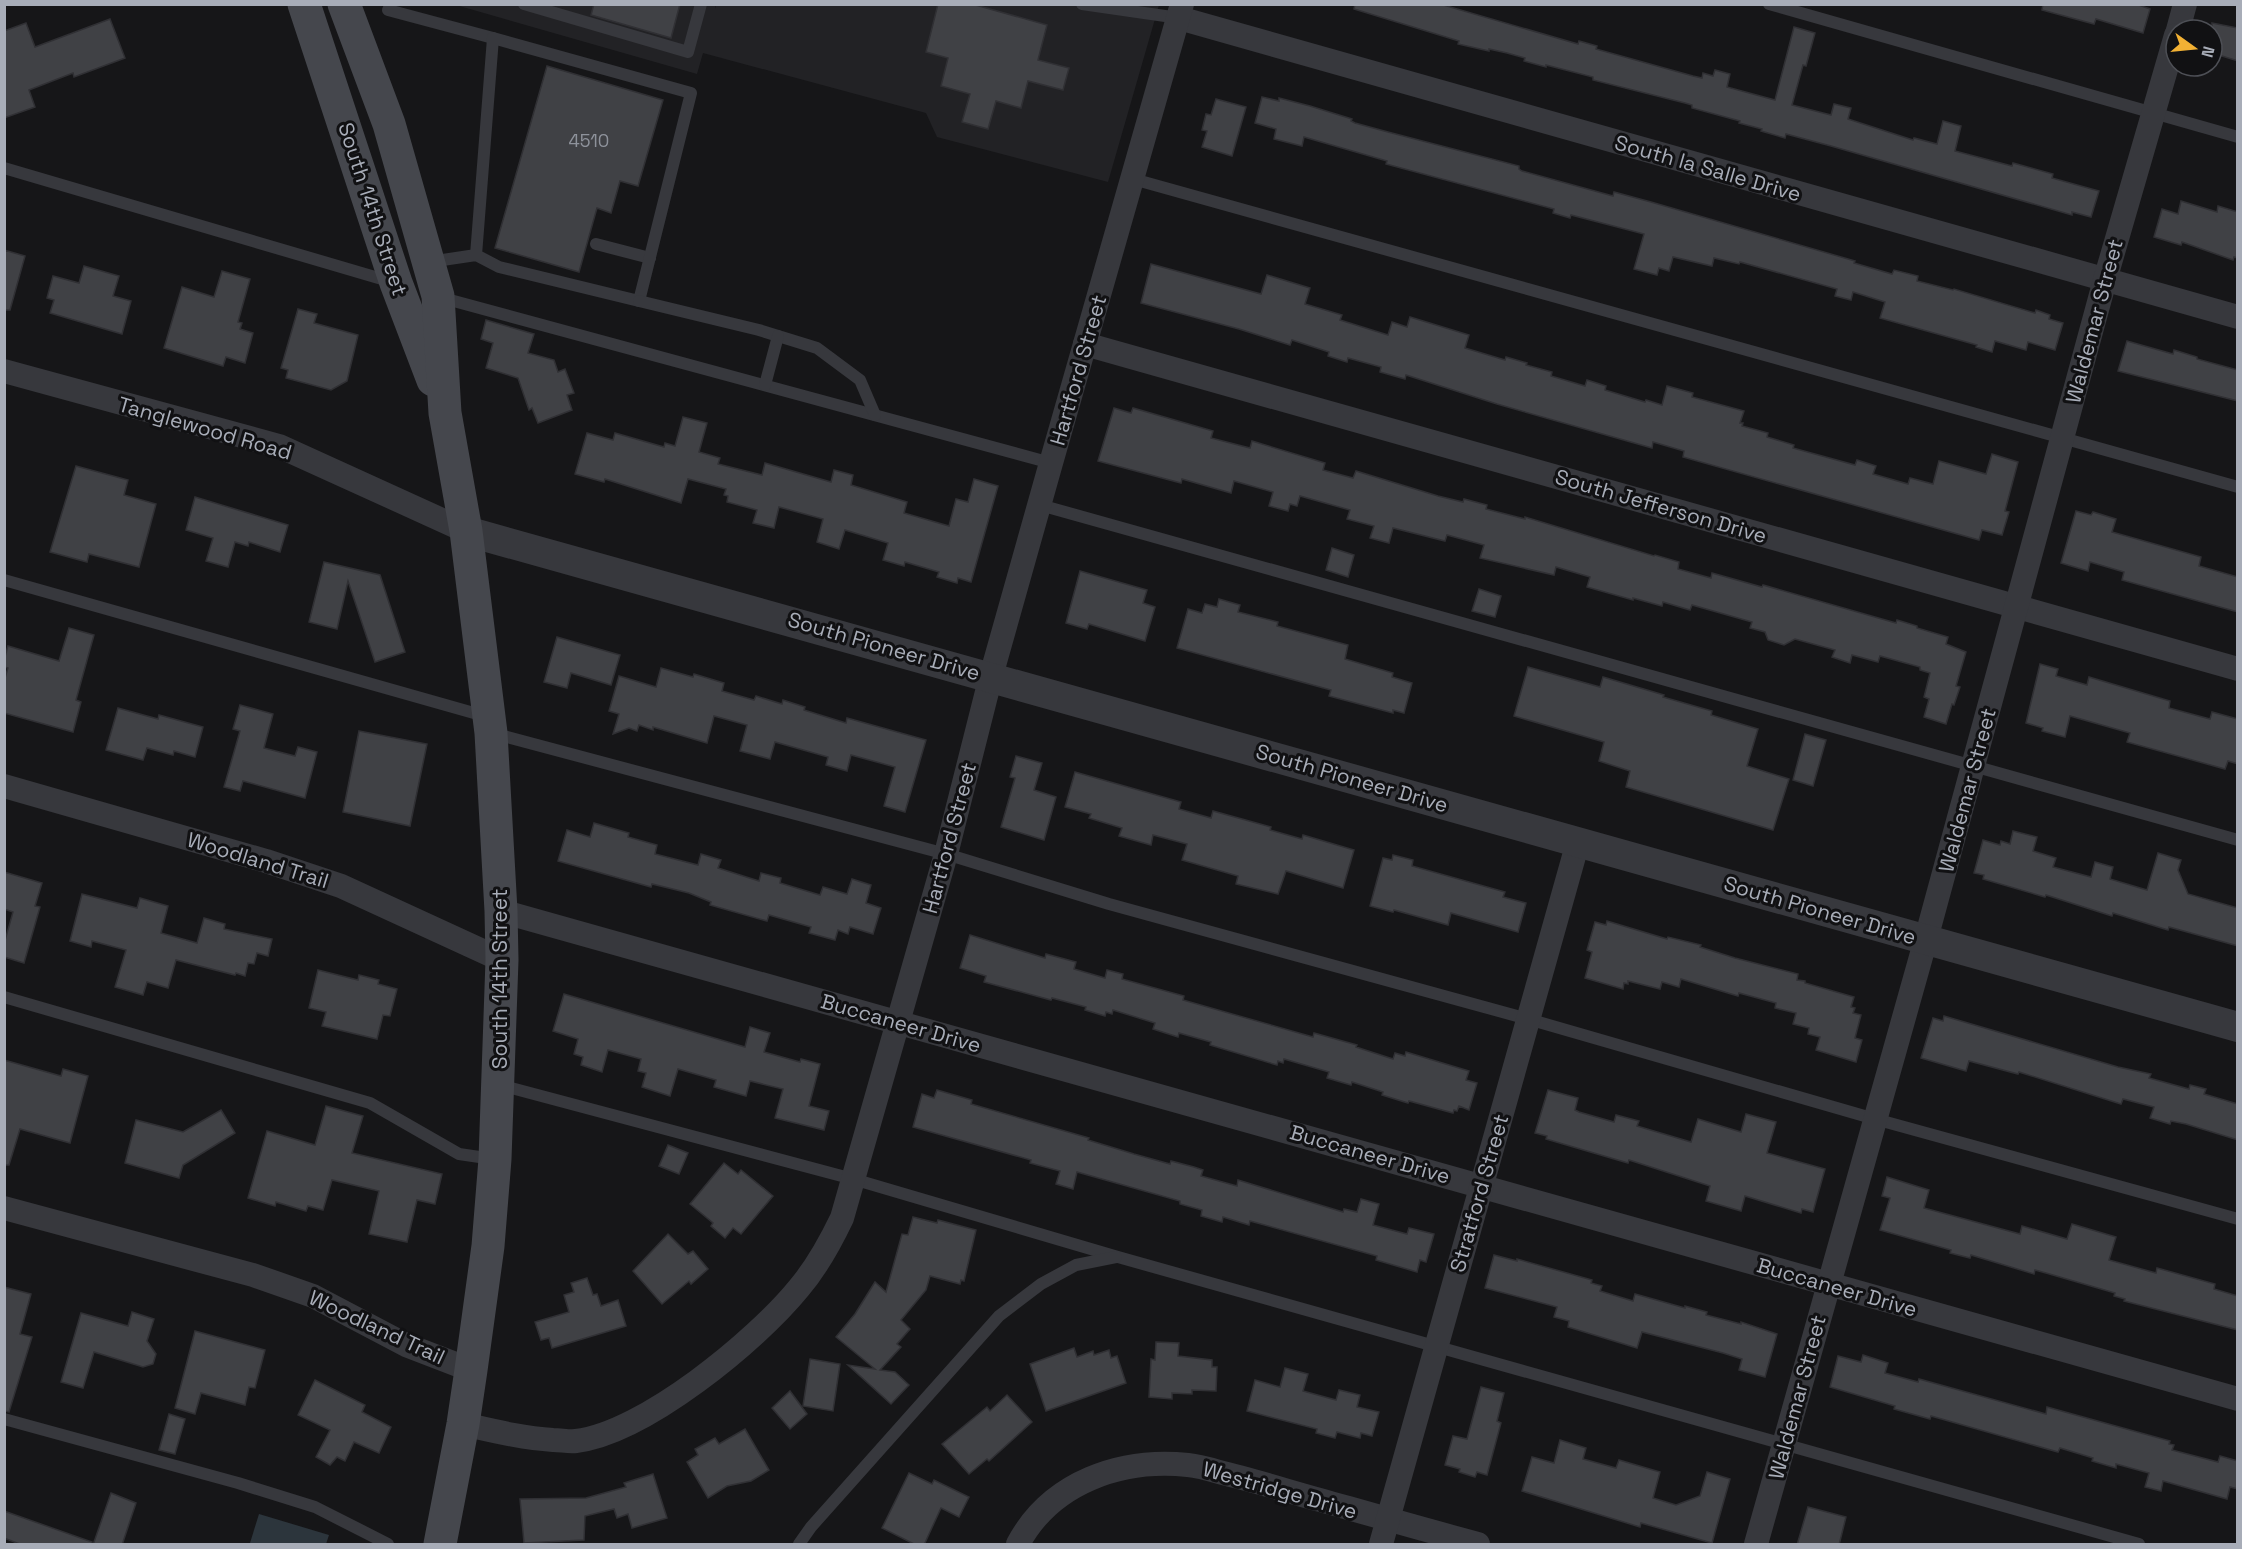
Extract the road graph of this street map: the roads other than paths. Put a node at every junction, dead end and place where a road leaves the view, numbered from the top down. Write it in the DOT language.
graph roads {
  1 [pos="304,4"];
  2 [pos="344,4"];
  3 [pos="524,4"];
  4 [pos="701,4"];
  5 [pos="1769,4"];
  6 [pos="1087,5"];
  7 [pos="388,10"];
  8 [pos="559,10"];
  9 [pos="1180,11"];
  10 [pos="493,38"];
  11 [pos="2164,76"];
  12 [pos="2153,114"];
  13 [pos="2238,137"];
  14 [pos="4,168"];
  15 [pos="1132,179"];
  16 [pos="596,244"];
  17 [pos="476,255"];
  18 [pos="650,258"];
  19 [pos="428,262"];
  20 [pos="2105,280"];
  21 [pos="396,284"];
  22 [pos="438,296"];
  23 [pos="639,301"];
  24 [pos="2238,317"];
  25 [pos="778,336"];
  26 [pos="1085,344"];
  27 [pos="4,371"];
  28 [pos="765,385"];
  29 [pos="445,413"];
  30 [pos="875,416"];
  31 [pos="2062,438"];
  32 [pos="1051,463"];
  33 [pos="2238,487"];
  34 [pos="1040,505"];
  35 [pos="466,531"];
  36 [pos="4,580"];
  37 [pos="2016,607"];
  38 [pos="2238,669"];
  39 [pos="991,676"];
  40 [pos="490,725"];
  41 [pos="1973,766"];
  42 [pos="4,786"];
  43 [pos="2238,840"];
  44 [pos="1578,842"];
  45 [pos="946,854"];
  46 [pos="501,911"];
  47 [pos="1926,939"];
  48 [pos="502,960"];
  49 [pos="4,998"];
  50 [pos="1528,1019"];
  51 [pos="897,1022"];
  52 [pos="2238,1027"];
  53 [pos="499,1085"];
  54 [pos="1875,1119"];
  55 [pos="495,1159"];
  56 [pos="853,1179"];
  57 [pos="1482,1185"];
  58 [pos="4,1208"];
  59 [pos="2238,1219"];
  60 [pos="1118,1257"];
  61 [pos="1828,1285"];
  62 [pos="1436,1347"];
  63 [pos="471,1370"];
  64 [pos="2238,1399"];
  65 [pos="4,1419"];
  66 [pos="464,1424"];
  67 [pos="1784,1444"];
  68 [pos="1387,1520"];
  69 [pos="388,1545"];
  70 [pos="440,1545"];
  71 [pos="799,1545"];
  72 [pos="1018,1545"];
  73 [pos="1381,1545"];
  74 [pos="1478,1545"];
  75 [pos="1756,1545"];
  76 [pos="2139,1545"];
  1 -- 21 [label="main road, South 14th Street"];
  2 -- 19 [label="main road, South 14th Street"];
  3 -- 8 [label="lane"];
  4 -- 8 [label="lane"];
  5 -- 12 [label="lane"];
  6 -- 9 [label="lane"];
  7 -- 10 [label="lane"];
  9 -- 15 [label="street, Hartford Street"];
  9 -- 20 [label="street, South la Salle Drive"];
  10 -- 17 [label="lane"];
  10 -- 18 [label="lane"];
  11 -- 12 [label="street, Waldemar Street"];
  12 -- 13 [label="lane"];
  12 -- 20 [label="street, Waldemar Street"];
  14 -- 21 [label="lane"];
  15 -- 26 [label="street, Hartford Street"];
  15 -- 31 [label="lane"];
  16 -- 18 [label="lane"];
  17 -- 19 [label="lane"];
  17 -- 23 [label="lane"];
  18 -- 23 [label="lane"];
  19 -- 22 [label="main road, South 14th Street"];
  20 -- 24 [label="street, South la Salle Drive"];
  20 -- 31 [label="street, Waldemar Street"];
  21 -- 22 [label="street"];
  21 -- 29 [label="main road, South 14th Street"];
  22 -- 28 [label="lane"];
  22 -- 29 [label="main road, South 14th Street"];
  23 -- 25 [label="lane"];
  25 -- 28 [label="lane"];
  25 -- 30 [label="lane"];
  26 -- 32 [label="street, Hartford Street"];
  26 -- 37 [label="street, South Jefferson Drive"];
  27 -- 35 [label="street, Tanglewood Road"];
  28 -- 30 [label="lane"];
  29 -- 35 [label="main road, South 14th Street"];
  30 -- 32 [label="lane"];
  31 -- 33 [label="lane"];
  31 -- 37 [label="street, Waldemar Street"];
  32 -- 34 [label="street, Hartford Street"];
  34 -- 39 [label="street, Hartford Street"];
  34 -- 41 [label="lane"];
  35 -- 39 [label="street, South Pioneer Drive"];
  35 -- 40 [label="main road, South 14th Street"];
  36 -- 40 [label="lane"];
  37 -- 38 [label="street, South Jefferson Drive"];
  37 -- 41 [label="street, Waldemar Street"];
  39 -- 44 [label="street, South Pioneer Drive"];
  39 -- 45 [label="street, Hartford Street"];
  40 -- 45 [label="lane"];
  40 -- 46 [label="main road, South 14th Street"];
  41 -- 43 [label="lane"];
  41 -- 47 [label="street, Waldemar Street"];
  42 -- 48 [label="street, Woodland Trail"];
  44 -- 47 [label="street, South Pioneer Drive"];
  44 -- 50 [label="street, Stratford Street"];
  45 -- 50 [label="lane"];
  45 -- 51 [label="street, Hartford Street"];
  46 -- 48 [label="main road, South 14th Street"];
  46 -- 51 [label="street, Buccaneer Drive"];
  47 -- 52 [label="street, South Pioneer Drive"];
  47 -- 54 [label="street, Waldemar Street"];
  48 -- 53 [label="main road, South 14th Street"];
  49 -- 55 [label="lane"];
  50 -- 54 [label="lane"];
  50 -- 57 [label="street, Stratford Street"];
  51 -- 56 [label="street, Hartford Street"];
  51 -- 57 [label="street, Buccaneer Drive"];
  53 -- 55 [label="main road, South 14th Street"];
  53 -- 56 [label="lane"];
  54 -- 59 [label="lane"];
  54 -- 61 [label="street, Waldemar Street"];
  55 -- 63 [label="main road, South 14th Street"];
  56 -- 60 [label="lane"];
  56 -- 66 [label="street, Hartford Street"];
  57 -- 61 [label="street, Buccaneer Drive"];
  57 -- 62 [label="street, Stratford Street"];
  58 -- 63 [label="street, Woodland Trail"];
  60 -- 62 [label="lane"];
  60 -- 71 [label="lane"];
  61 -- 64 [label="street, Buccaneer Drive"];
  61 -- 67 [label="street, Waldemar Street"];
  62 -- 67 [label="lane"];
  62 -- 68 [label="street, Stratford Street"];
  63 -- 66 [label="main road, South 14th Street"];
  65 -- 69 [label="lane"];
  66 -- 70 [label="main road, South 14th Street"];
  67 -- 75 [label="street, Waldemar Street"];
  67 -- 76 [label="lane"];
  68 -- 72 [label="street, Westridge Drive"];
  68 -- 73 [label="street, Stratford Street"];
  68 -- 74 [label="street, Westridge Drive"];
}
